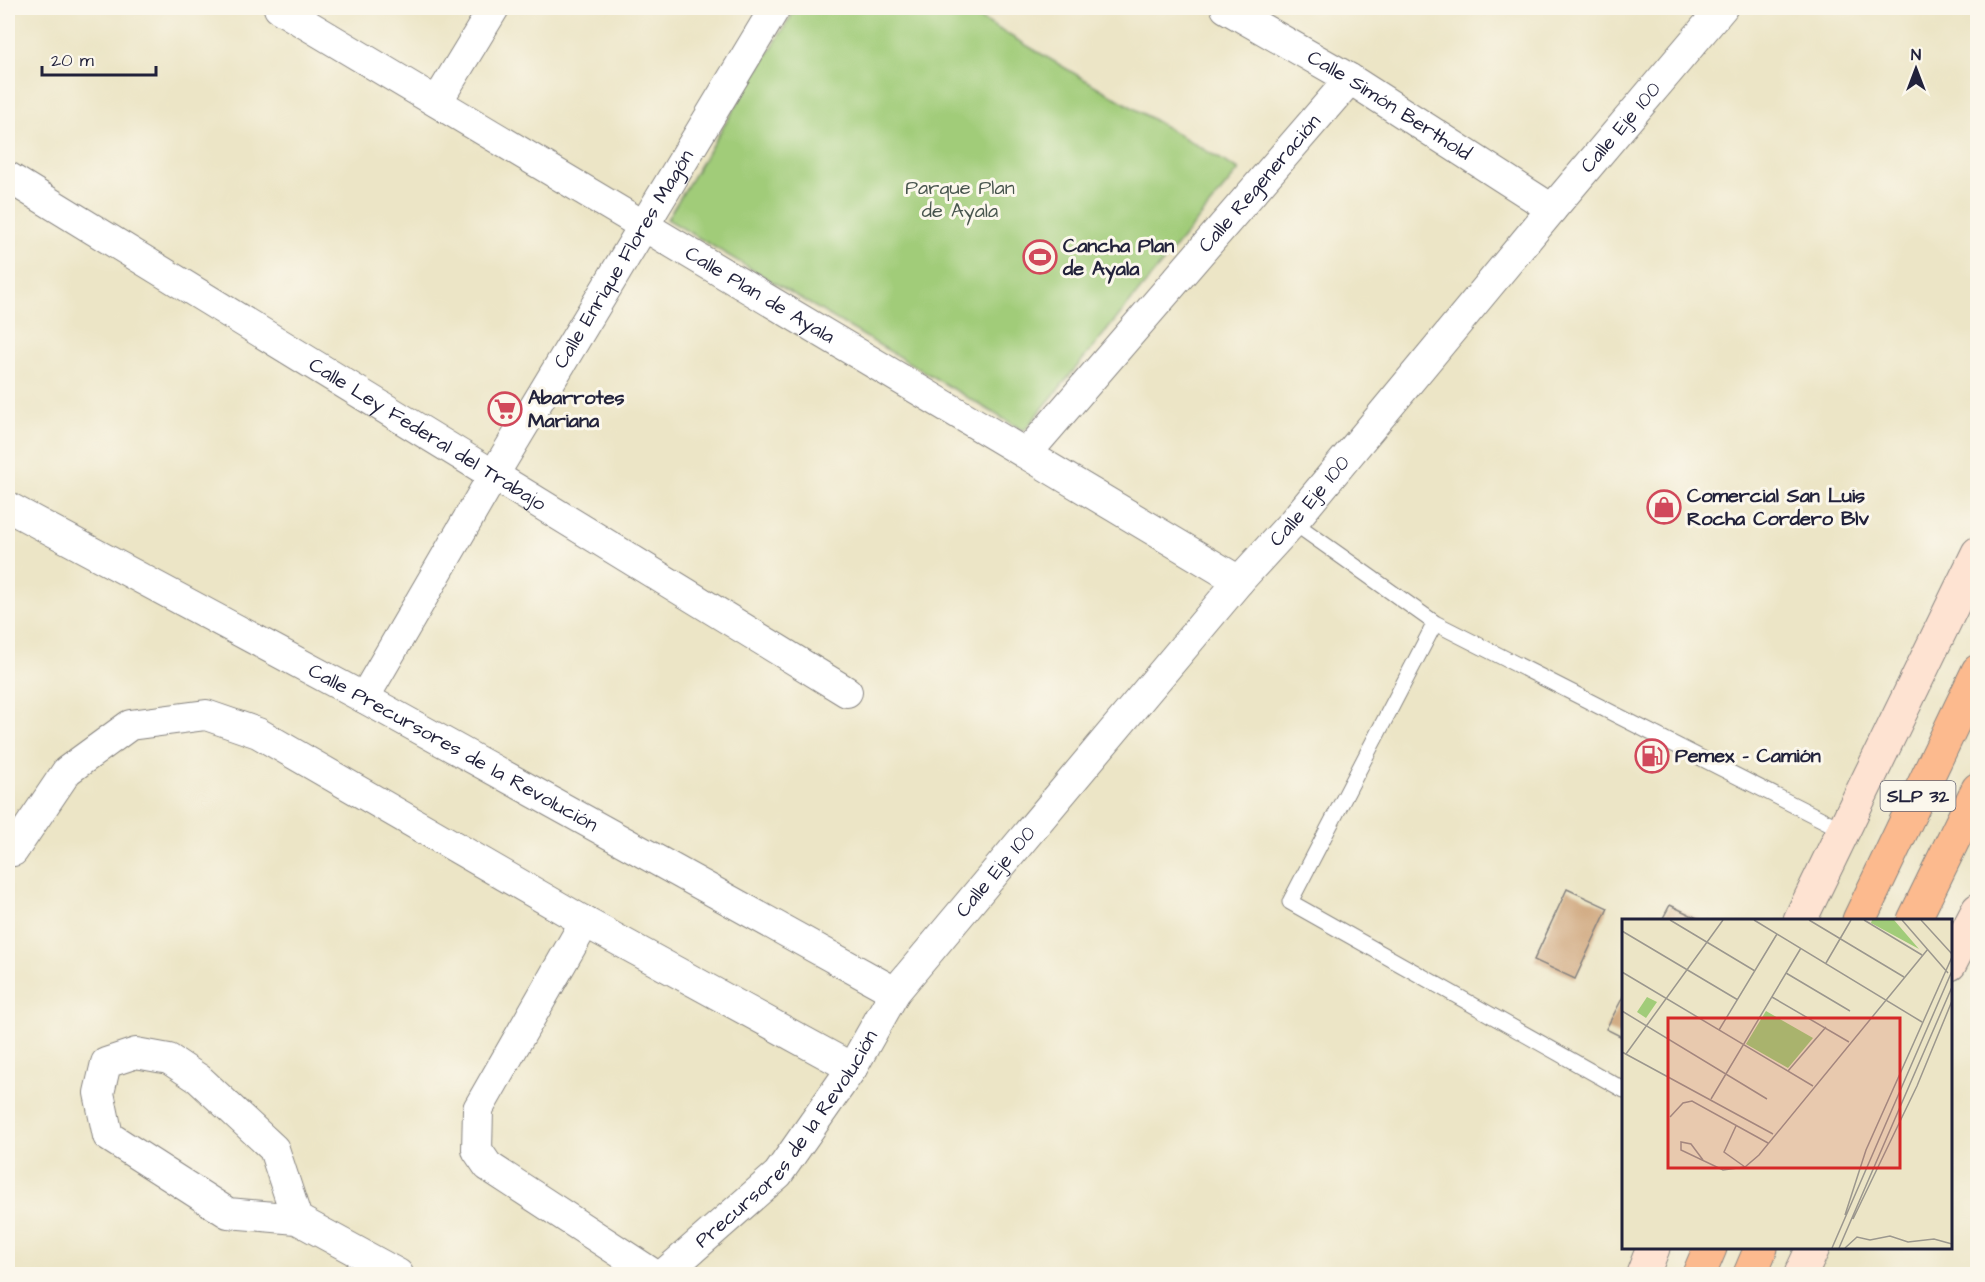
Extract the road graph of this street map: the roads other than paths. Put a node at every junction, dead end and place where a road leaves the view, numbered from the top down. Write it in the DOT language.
graph roads {
  1 [pos="279,8"];
  2 [pos="494,8"];
  3 [pos="775,8"];
  4 [pos="1226,8"];
  5 [pos="1722,8"];
  6 [pos="1350,79"];
  7 [pos="437,102"];
  8 [pos="8,177"];
  9 [pos="1552,209"];
  10 [pos="644,225"];
  11 [pos="1027,453"];
  12 [pos="494,476"];
  13 [pos="8,507"];
  14 [pos="1293,522"];
  15 [pos="1977,553"];
  16 [pos="1239,581"];
  17 [pos="1435,623"];
  18 [pos="1977,671"];
  19 [pos="847,692"];
  20 [pos="364,698"];
  21 [pos="1977,789"];
  22 [pos="1844,830"];
  23 [pos="13,850"];
  24 [pos="1977,910"];
  25 [pos="1801,919"];
  26 [pos="1860,919"];
  27 [pos="1915,919"];
  28 [pos="585,922"];
  29 [pos="1952,960"];
  30 [pos="895,992"];
  31 [pos="852,1068"];
  32 [pos="1622,1089"];
  33 [pos="297,1219"];
  34 [pos="1653,1249"];
  35 [pos="1710,1249"];
  36 [pos="1761,1249"];
  37 [pos="1813,1249"];
  38 [pos="398,1275"];
  39 [pos="654,1275"];
  40 [pos="664,1275"];
  41 [pos="1643,1275"];
  42 [pos="1699,1275"];
  43 [pos="1750,1275"];
  44 [pos="1801,1275"];
  1 -- 7 [label="street, Calle Plan de Ayala"];
  2 -- 7 [label="street"];
  3 -- 10 [label="street, Calle Enrique Flores Magón"];
  4 -- 6 [label="street, Calle Simón Berthold"];
  5 -- 9 [label="street, Calle Eje 100"];
  6 -- 9 [label="street, Calle Simón Berthold"];
  6 -- 11 [label="street, Calle Regeneración"];
  7 -- 10 [label="street, Calle Plan de Ayala"];
  8 -- 12 [label="street, Calle Ley Federal del Trabajo"];
  9 -- 14 [label="street, Calle Eje 100"];
  10 -- 11 [label="street, Calle Plan de Ayala"];
  10 -- 12 [label="street, Calle Enrique Flores Magón"];
  11 -- 16 [label="street, Calle Plan de Ayala"];
  12 -- 19 [label="street, Calle Ley Federal del Trabajo"];
  12 -- 20 [label="street, Calle Enrique Flores Magón"];
  13 -- 20 [label="street, Calle Precursores de la Revolución"];
  14 -- 16 [label="street, Calle Eje 100"];
  14 -- 17 [label="lane"];
  15 -- 22 [label="main road, SLP 32"];
  16 -- 30 [label="street, Calle Eje 100"];
  17 -- 22 [label="lane"];
  17 -- 32 [label="lane"];
  18 -- 26 [label="highway, SLP 32"];
  20 -- 30 [label="street, Calle Precursores de la Revolución"];
  21 -- 27 [label="highway, SLP 32"];
  22 -- 25 [label="main road, SLP 32"];
  23 -- 28 [label="street"];
  24 -- 29 [label="main road"];
  28 -- 31 [label="street"];
  28 -- 39 [label="street"];
  30 -- 31 [label="street, Precursores de la Revolución"];
  31 -- 40 [label="street, Precursores de la Revolución"];
  33 -- 33 [label="street"];
  33 -- 38 [label="street"];
  34 -- 41 [label="main road"];
  35 -- 42 [label="highway"];
  36 -- 43 [label="highway"];
  37 -- 44 [label="main road"];
}
